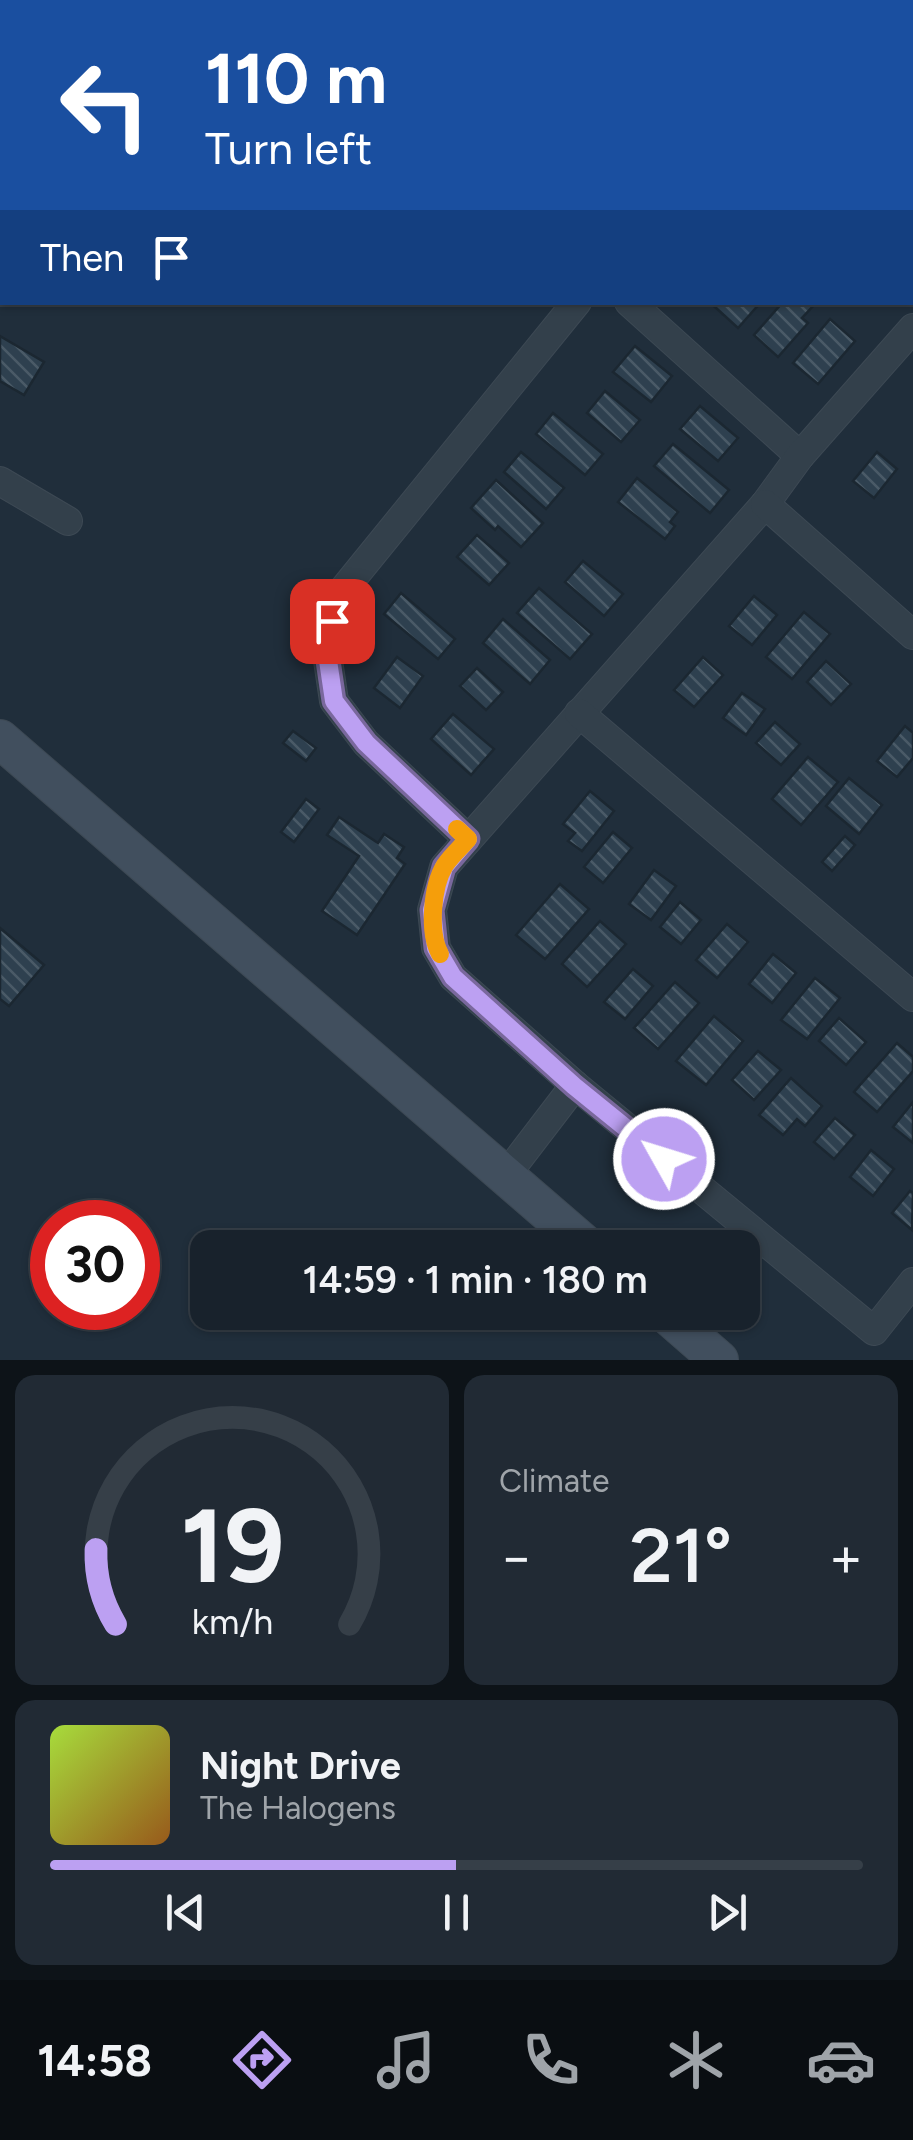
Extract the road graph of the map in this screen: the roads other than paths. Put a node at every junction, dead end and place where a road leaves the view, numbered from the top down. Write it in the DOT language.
graph roads {
  1 [pos="575,305"];
  2 [pos="632,305"];
  3 [pos="913,328"];
  4 [pos="800,456"];
  5 [pos="0,481"];
  6 [pos="764,504"];
  7 [pos="68,522"];
  8 [pos="913,636"];
  9 [pos="580,713"];
  10 [pos="0,739"];
  11 [pos="468,839"];
  12 [pos="913,997"];
  13 [pos="574,1086"];
  14 [pos="506,1175"];
  15 [pos="569,1230"];
  16 [pos="913,1282"];
  17 [pos="685,1330"];
  18 [pos="719,1360"];
  1 -- 11 [label="street"];
  2 -- 4 [label="street"];
  3 -- 4 [label="street"];
  4 -- 6 [label="street"];
  5 -- 7 [label="street"];
  6 -- 8 [label="street"];
  6 -- 9 [label="street"];
  9 -- 11 [label="street"];
  9 -- 12 [label="street"];
  10 -- 14 [label="street"];
  11 -- 13 [label="street"];
  13 -- 14 [label="street"];
  13 -- 16 [label="street"];
  14 -- 15 [label="street"];
  17 -- 18 [label="street"];
}
